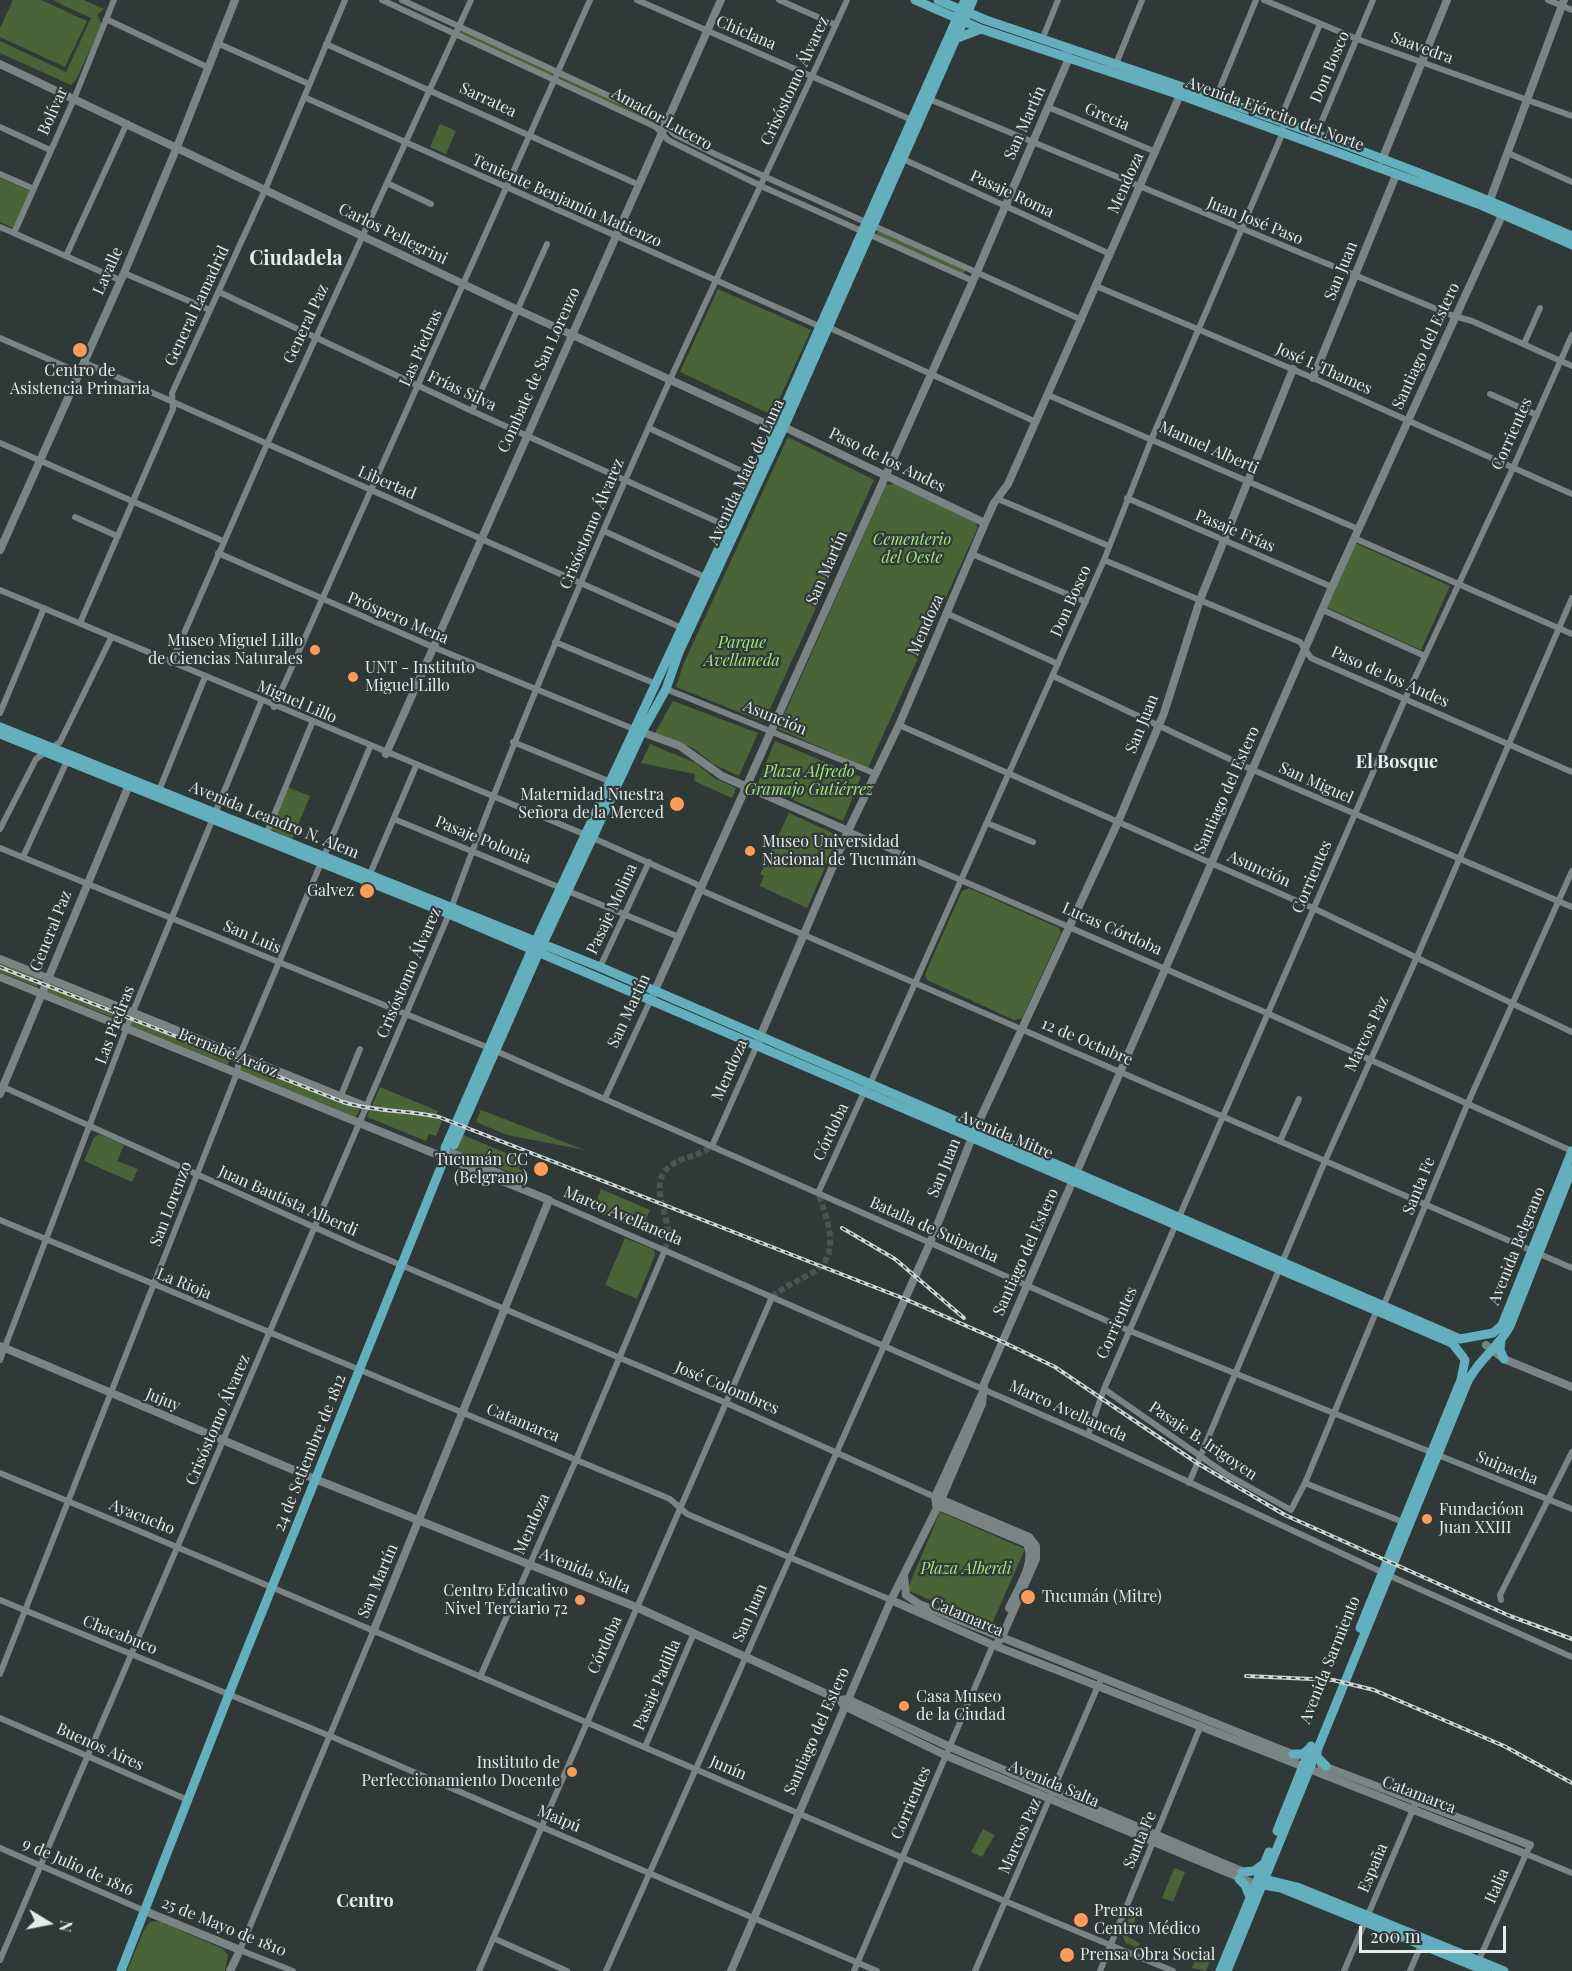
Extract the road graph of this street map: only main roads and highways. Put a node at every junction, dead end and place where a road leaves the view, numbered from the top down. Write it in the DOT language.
graph roads {
  1 [pos="915,0"];
  2 [pos="974,0"];
  3 [pos="939,3"];
  4 [pos="962,10"];
  5 [pos="983,25"];
  6 [pos="952,38"];
  7 [pos="1184,92"];
  8 [pos="1282,126"];
  9 [pos="1381,164"];
  10 [pos="1501,209"];
  11 [pos="870,224"];
  12 [pos="1572,242"];
  13 [pos="780,428"];
  14 [pos="0,726"];
  15 [pos="639,731"];
  16 [pos="0,734"];
  17 [pos="49,750"];
  18 [pos="130,782"];
  19 [pos="214,816"];
  20 [pos="590,836"];
  21 [pos="321,859"];
  22 [pos="565,889"];
  23 [pos="450,910"];
  24 [pos="553,923"];
  25 [pos="543,926"];
  26 [pos="521,940"];
  27 [pos="537,947"];
  28 [pos="559,955"];
  29 [pos="529,965"];
  30 [pos="653,995"];
  31 [pos="1572,1151"];
  32 [pos="1572,1169"];
  33 [pos="1535,1253"];
  34 [pos="1379,1309"];
  35 [pos="1473,1338"];
  36 [pos="1502,1341"];
  37 [pos="1488,1350"];
  38 [pos="1464,1358"];
  39 [pos="1504,1359"];
  40 [pos="1479,1364"];
  41 [pos="1436,1453"];
  42 [pos="1385,1574"];
  43 [pos="1315,1744"];
  44 [pos="1293,1754"];
  45 [pos="1326,1766"];
  46 [pos="1268,1861"];
  47 [pos="1260,1881"];
  48 [pos="1283,1886"];
  49 [pos="1254,1897"];
  50 [pos="1366,1919"];
  51 [pos="1476,1966"];
  52 [pos="121,1971"];
  53 [pos="1220,1971"];
  54 [pos="1227,1971"];
  55 [pos="1486,1971"];
  56 [pos="1504,1971"];
  1 -- 3 [label="main road, Avenida Ejército del Norte"];
  2 -- 4 [label="main road, Avenida Mate de Luna"];
  2 -- 5 [label="main road"];
  3 -- 4 [label="main road, Avenida Ejército del Norte"];
  3 -- 6 [label="main road"];
  4 -- 5 [label="main road, Avenida Ejército del Norte"];
  4 -- 6 [label="main road, Avenida Mate de Luna"];
  5 -- 6 [label="main road"];
  5 -- 7 [label="main road, Avenida Ejército del Norte"];
  5 -- 7 [label="main road, Avenida Ejército del Norte"];
  6 -- 11 [label="main road, Avenida Mate de Luna"];
  6 -- 11 [label="main road, Avenida Mate de Luna"];
  7 -- 8 [label="main road, Avenida Ejército del Norte"];
  8 -- 9 [label="main road, Avenida Ejército del Norte"];
  8 -- 9 [label="main road, Avenida Ejército del Norte"];
  9 -- 10 [label="main road, Avenida Ejército del Norte"];
  9 -- 10 [label="main road, Avenida Ejército del Norte"];
  10 -- 12 [label="main road, Avenida Ejército del Norte"];
  11 -- 13 [label="main road, Avenida Mate de Luna"];
  13 -- 15 [label="main road, Avenida Mate de Luna"];
  13 -- 15 [label="main road, Avenida Mate de Luna"];
  14 -- 17 [label="main road, Avenida Leandro N. Alem"];
  15 -- 20 [label="main road, Avenida Mate de Luna"];
  15 -- 20 [label="main road, Avenida Mate de Luna"];
  16 -- 17 [label="main road, Avenida Leandro N. Alem"];
  17 -- 18 [label="main road, Avenida Leandro N. Alem"];
  17 -- 18 [label="main road, Avenida Leandro N. Alem"];
  18 -- 19 [label="main road, Avenida Leandro N. Alem"];
  19 -- 21 [label="main road, Avenida Leandro N. Alem"];
  19 -- 21 [label="main road, Avenida Leandro N. Alem"];
  20 -- 22 [label="main road, Avenida Mate de Luna"];
  21 -- 23 [label="main road, Avenida Leandro N. Alem"];
  21 -- 23 [label="main road, Avenida Leandro N. Alem"];
  22 -- 24 [label="main road, Avenida Mate de Luna"];
  22 -- 25 [label="main road, Avenida Mate de Luna"];
  23 -- 26 [label="main road, Avenida Leandro N. Alem"];
  24 -- 27 [label="main road, Avenida Mate de Luna"];
  24 -- 28 [label="main road"];
  25 -- 26 [label="main road"];
  25 -- 27 [label="main road, Avenida Mate de Luna"];
  26 -- 27 [label="main road, Avenida Leandro N. Alem"];
  26 -- 29 [label="main road"];
  27 -- 28 [label="main road, Avenida Mitre"];
  27 -- 29 [label="main road, 24 de Setiembre de 1812"];
  28 -- 29 [label="main road"];
  28 -- 30 [label="main road, Avenida Mitre"];
  28 -- 30 [label="main road, Avenida Mitre"];
  29 -- 52 [label="main road, 24 de Setiembre de 1812"];
  30 -- 34 [label="main road, Avenida Mitre"];
  31 -- 33 [label="main road, Avenida Belgrano"];
  32 -- 33 [label="main road, Avenida Belgrano"];
  33 -- 35 [label="main road, Avenida Belgrano"];
  33 -- 36 [label="main road, Avenida Belgrano"];
  34 -- 35 [label="main road, Avenida Mitre"];
  34 -- 38 [label="main road, Avenida Mitre"];
  35 -- 37 [label="main road, Avenida Mitre"];
  35 -- 38 [label="main road, Avenida Sarmiento"];
  36 -- 37 [label="main road, Avenida Belgrano"];
  36 -- 39 [label="main road"];
  37 -- 40 [label="main road, Avenida Belgrano"];
  38 -- 40 [label="main road"];
  38 -- 41 [label="main road, Avenida Sarmiento"];
  40 -- 41 [label="main road, Avenida Sarmiento"];
  41 -- 42 [label="main road, Avenida Sarmiento"];
  41 -- 42 [label="main road, Avenida Sarmiento"];
  42 -- 43 [label="main road, Avenida Sarmiento"];
  43 -- 44 [label="main road"];
  43 -- 45 [label="main road"];
  43 -- 46 [label="main road, Avenida Sarmiento"];
  46 -- 47 [label="main road, Avenida Sarmiento"];
  46 -- 48 [label="main road"];
  46 -- 49 [label="main road"];
  47 -- 48 [label="main road"];
  47 -- 49 [label="main road, Avenida Sarmiento"];
  48 -- 49 [label="main road"];
  48 -- 50 [label="main road"];
  49 -- 53 [label="main road, Avenida Sarmiento"];
  49 -- 54 [label="main road, Avenida Sarmiento"];
  50 -- 51 [label="main road"];
  50 -- 51 [label="main road"];
  51 -- 55 [label="main road"];
  51 -- 56 [label="main road"];
}
